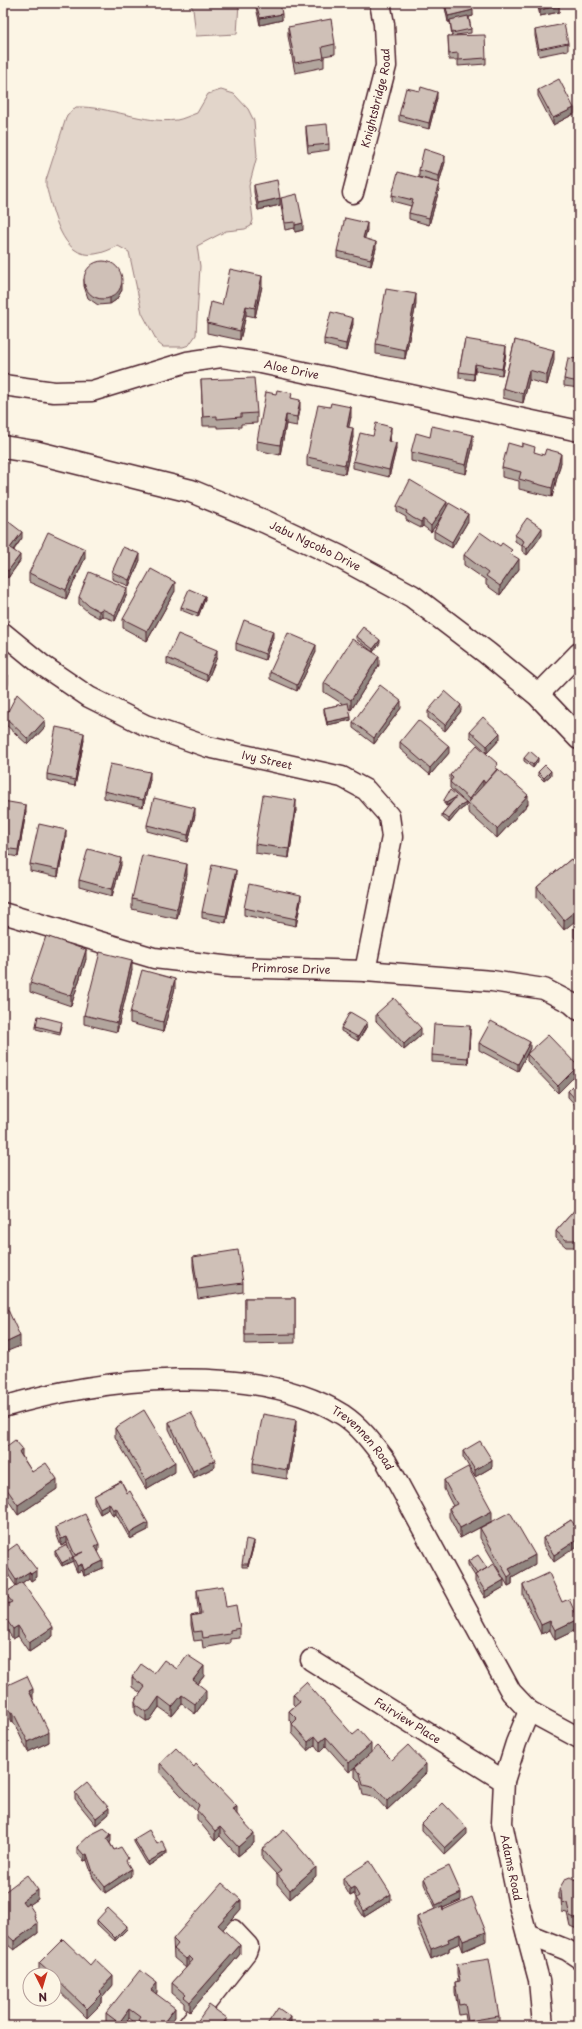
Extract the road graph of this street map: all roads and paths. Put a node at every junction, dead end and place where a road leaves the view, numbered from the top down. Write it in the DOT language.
graph roads {
  1 [pos="380,3"];
  2 [pos="354,193"];
  3 [pos="3,385"];
  4 [pos="579,431"];
  5 [pos="3,447"];
  6 [pos="3,633"];
  7 [pos="579,653"];
  8 [pos="538,695"];
  9 [pos="579,738"];
  10 [pos="3,913"];
  11 [pos="365,972"];
  12 [pos="579,1010"];
  13 [pos="3,1406"];
  14 [pos="311,1660"];
  15 [pos="529,1711"];
  16 [pos="579,1738"];
  17 [pos="504,1781"];
  18 [pos="233,1930"];
  19 [pos="527,1934"];
  20 [pos="579,1958"];
  21 [pos="188,2026"];
  22 [pos="543,2026"];
  1 -- 2 [label="street, Knightsbridge Road"];
  3 -- 4 [label="street, Aloe Drive"];
  5 -- 8 [label="main road, Jabu Ngcobo Drive"];
  6 -- 11 [label="street, Ivy Street"];
  7 -- 8 [label="street"];
  8 -- 9 [label="main road, Jabu Ngcobo Drive"];
  10 -- 11 [label="street, Primrose Drive"];
  11 -- 12 [label="street, Primrose Drive"];
  13 -- 15 [label="street, Trevennen Road"];
  14 -- 17 [label="street, Fairview Place"];
  15 -- 16 [label="street, Trevennen Road"];
  15 -- 17 [label="street, Adams Road"];
  17 -- 19 [label="street, Adams Road"];
  18 -- 21 [label="street"];
  19 -- 20 [label="street"];
  19 -- 22 [label="street, Adams Road"];
}
